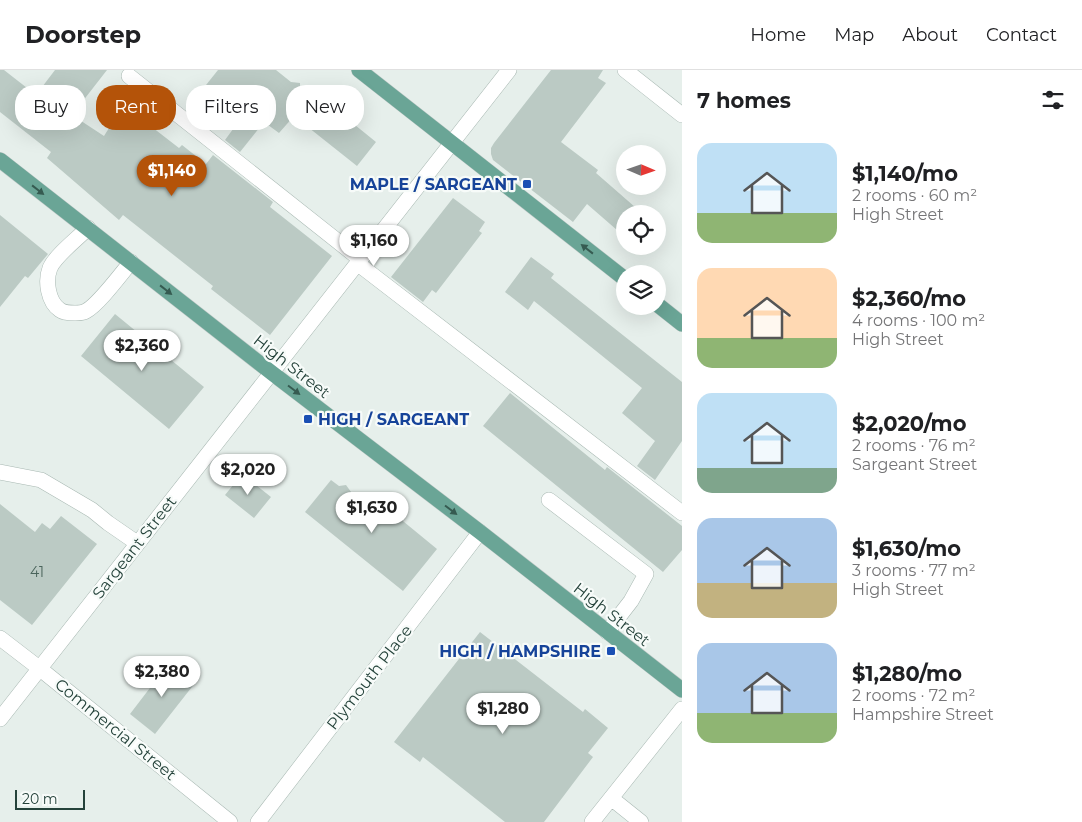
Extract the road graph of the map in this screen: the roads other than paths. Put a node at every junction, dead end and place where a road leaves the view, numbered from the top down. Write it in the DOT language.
graph roads {
  1 [pos="359,70"];
  2 [pos="509,70"];
  3 [pos="626,70"];
  4 [pos="129,76"];
  5 [pos="682,115"];
  6 [pos="452,142"];
  7 [pos="0,160"];
  8 [pos="88,228"];
  9 [pos="359,261"];
  10 [pos="131,262"];
  11 [pos="616,272"];
  12 [pos="666,311"];
  13 [pos="682,324"];
  14 [pos="272,373"];
  15 [pos="0,472"];
  16 [pos="549,500"];
  17 [pos="682,513"];
  18 [pos="480,532"];
  19 [pos="137,543"];
  20 [pos="607,632"];
  21 [pos="0,638"];
  22 [pos="39,668"];
  23 [pos="682,690"];
  24 [pos="682,709"];
  25 [pos="0,719"];
  26 [pos="611,798"];
  27 [pos="230,822"];
  28 [pos="258,822"];
  29 [pos="592,822"];
  30 [pos="641,822"];
  1 -- 6 [label="main road"];
  2 -- 6 [label="street, Sargeant Street"];
  3 -- 5 [label="street"];
  4 -- 9 [label="street"];
  6 -- 9 [label="street, Sargeant Street"];
  11 -- 6 [label="main road, one-way"];
  7 -- 8 [label="main road, High Street, one-way"];
  8 -- 10 [label="main road, High Street"];
  8 -- 10 [label="street"];
  9 -- 14 [label="street, Sargeant Street"];
  9 -- 17 [label="street"];
  10 -- 14 [label="main road, High Street, one-way"];
  12 -- 13 [label="main road"];
  14 -- 18 [label="main road, High Street, one-way"];
  14 -- 19 [label="street, Sargeant Street"];
  15 -- 19 [label="street"];
  16 -- 20 [label="street"];
  18 -- 20 [label="main road, High Street"];
  18 -- 28 [label="street, Plymouth Place"];
  19 -- 22 [label="street, Sargeant Street"];
  20 -- 23 [label="main road, High Street"];
  21 -- 22 [label="street, Commercial Street"];
  22 -- 25 [label="street, Sargeant Street"];
  22 -- 27 [label="street, Commercial Street"];
  24 -- 26 [label="street"];
  26 -- 29 [label="street"];
  26 -- 30 [label="street"];
}
